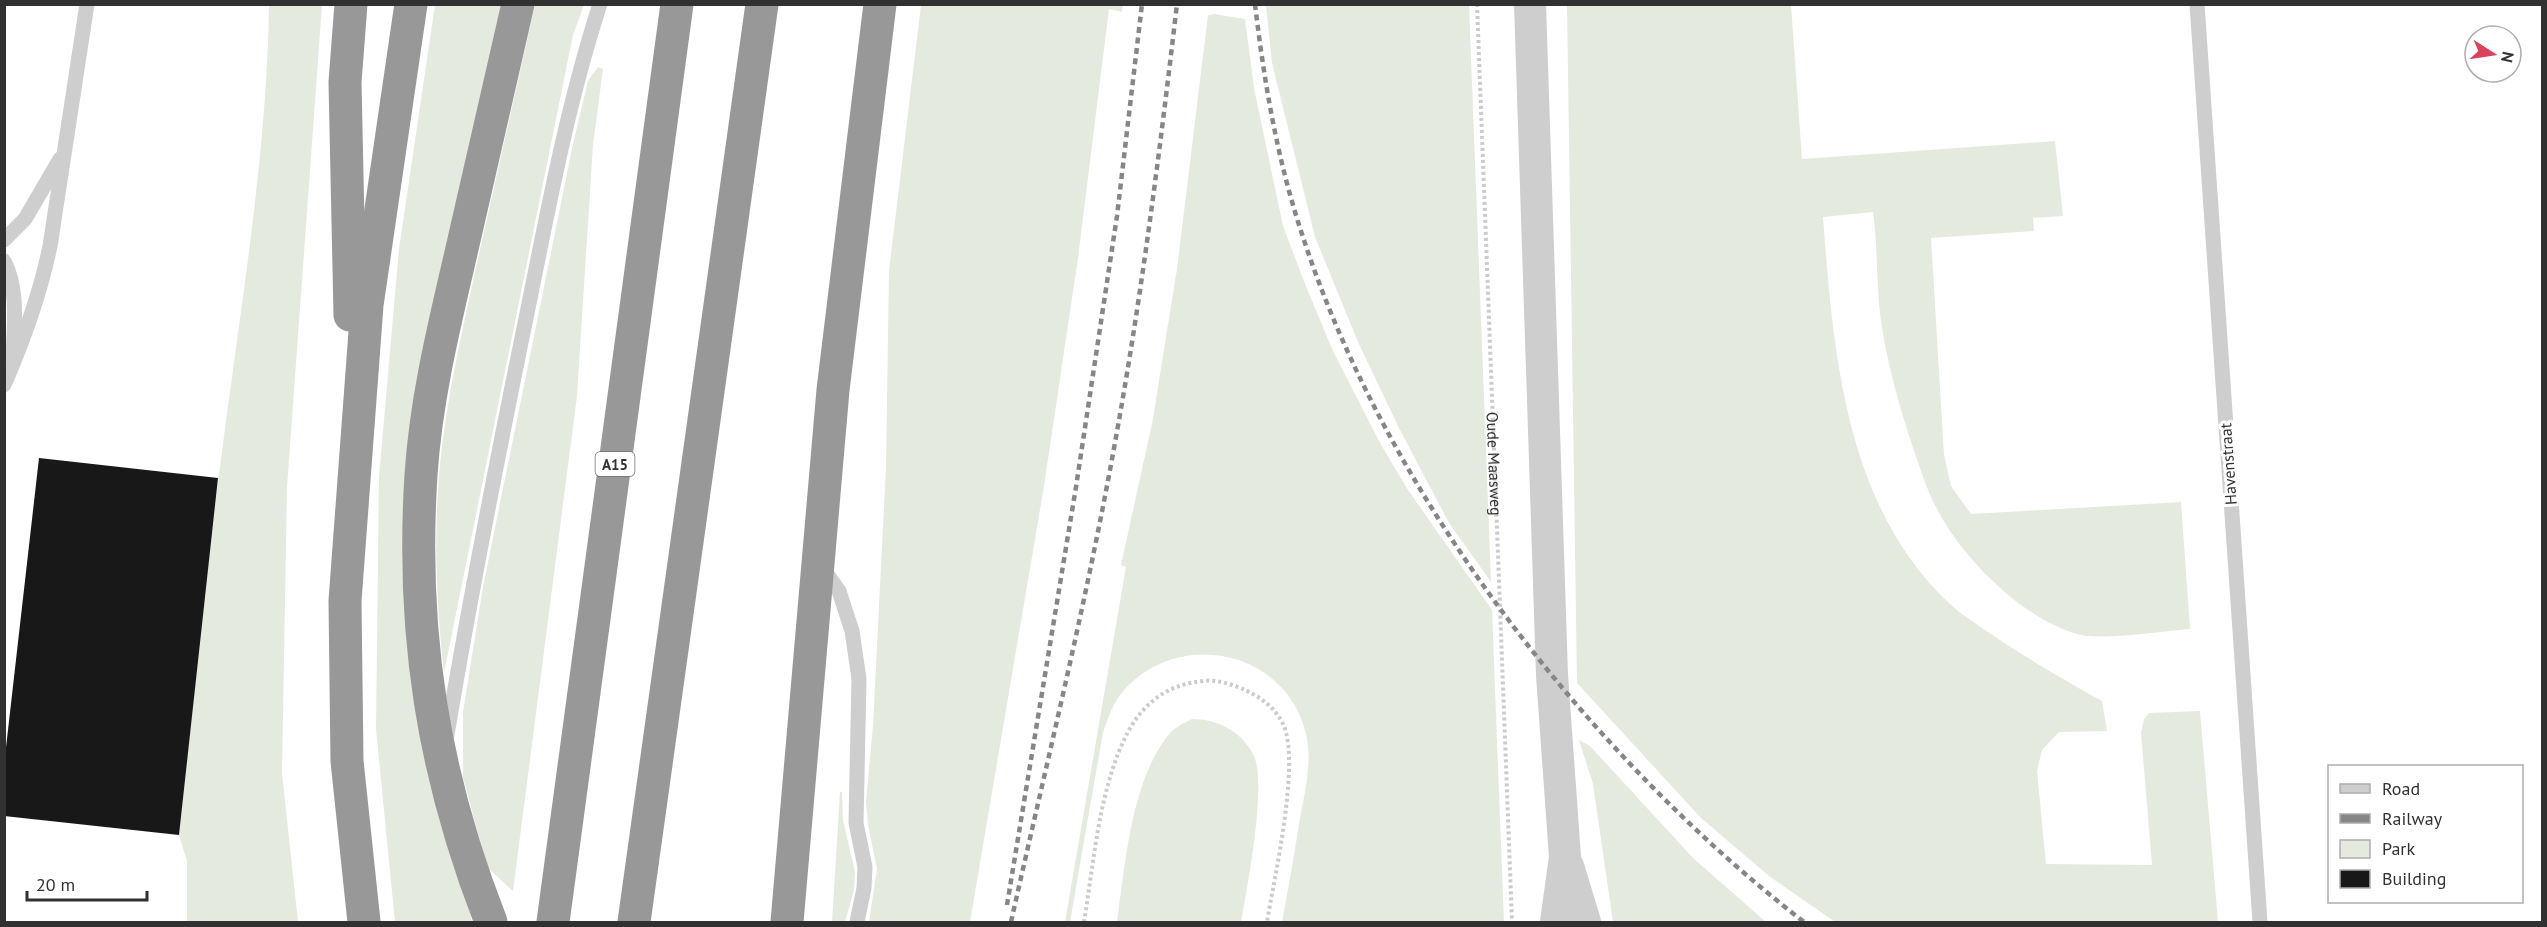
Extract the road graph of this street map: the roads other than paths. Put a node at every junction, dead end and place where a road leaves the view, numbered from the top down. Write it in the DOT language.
graph roads {
  1 [pos="87,4"];
  2 [pos="351,4"];
  3 [pos="411,4"];
  4 [pos="518,4"];
  5 [pos="600,4"];
  6 [pos="677,4"];
  7 [pos="762,4"];
  8 [pos="880,4"];
  9 [pos="1530,4"];
  10 [pos="2197,4"];
  11 [pos="66,148"];
  12 [pos="4,240"];
  13 [pos="4,261"];
  14 [pos="12,366"];
  15 [pos="4,385"];
  16 [pos="354,460"];
  17 [pos="818,562"];
  18 [pos="441,767"];
  19 [pos="1565,857"];
  20 [pos="364,922"];
  21 [pos="491,922"];
  22 [pos="554,922"];
  23 [pos="634,922"];
  24 [pos="787,922"];
  25 [pos="857,922"];
  26 [pos="1556,922"];
  27 [pos="1585,922"];
  28 [pos="2260,922"];
  1 -- 11 [label="lane"];
  2 -- 16 [label="highway"];
  3 -- 16 [label="highway"];
  4 -- 18 [label="highway"];
  5 -- 18 [label="lane"];
  6 -- 22 [label="highway, A15"];
  7 -- 23 [label="highway"];
  8 -- 17 [label="highway"];
  9 -- 19 [label="street"];
  10 -- 28 [label="lane, Havenstraat"];
  11 -- 12 [label="lane"];
  11 -- 14 [label="lane"];
  13 -- 14 [label="lane"];
  14 -- 15 [label="lane"];
  16 -- 20 [label="highway"];
  17 -- 24 [label="highway"];
  17 -- 25 [label="lane"];
  18 -- 21 [label="highway"];
  19 -- 26 [label="street"];
  19 -- 27 [label="street"];
}
